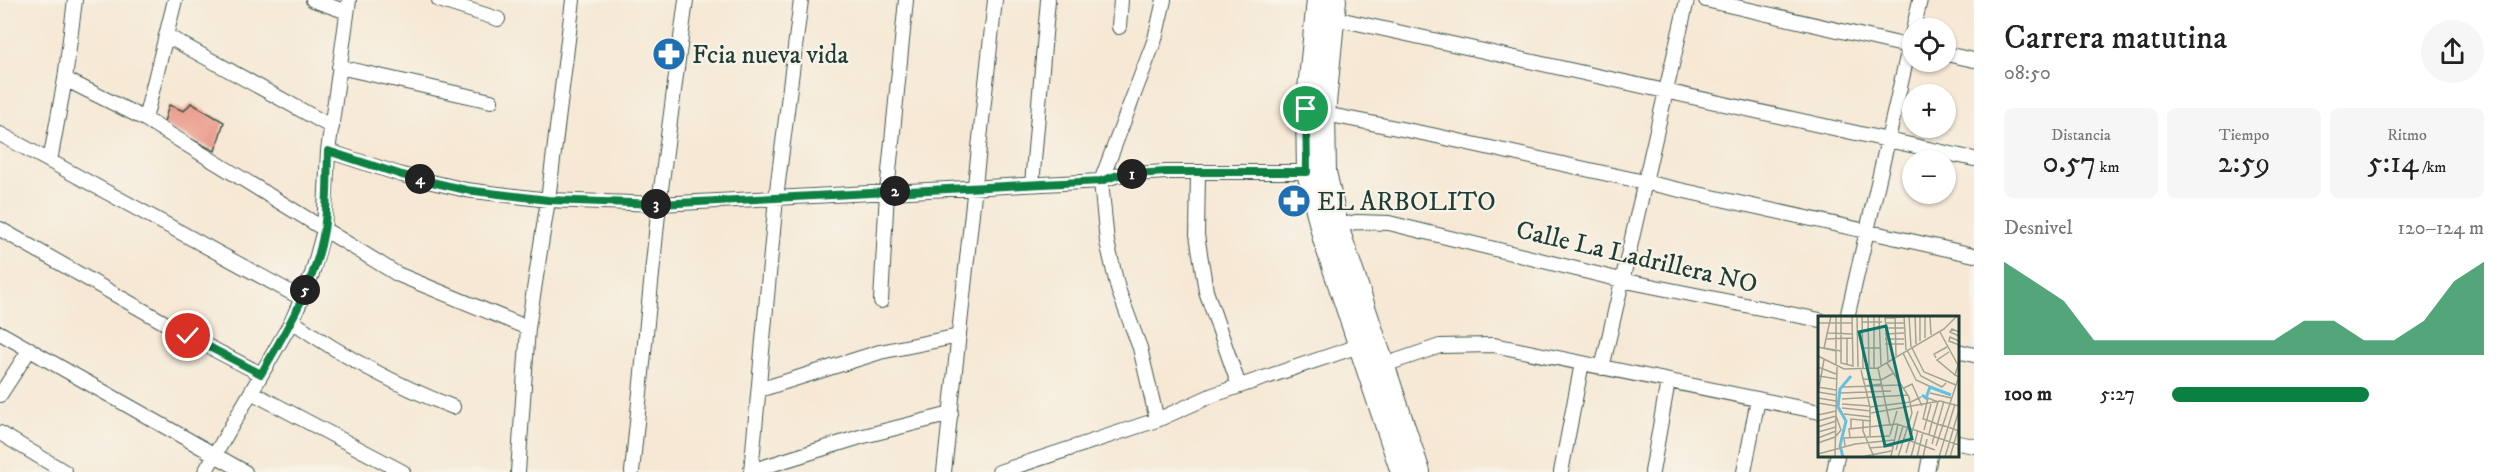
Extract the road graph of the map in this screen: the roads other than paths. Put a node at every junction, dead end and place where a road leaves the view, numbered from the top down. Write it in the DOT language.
graph roads {
  1 [pos="75,0"];
  2 [pos="175,0"];
  3 [pos="314,0"];
  4 [pos="439,0"];
  5 [pos="573,0"];
  6 [pos="686,0"];
  7 [pos="801,0"];
  8 [pos="906,0"];
  9 [pos="995,0"];
  10 [pos="1048,0"];
  11 [pos="1121,0"];
  12 [pos="1164,0"];
  13 [pos="1317,0"];
  14 [pos="1687,0"];
  15 [pos="1706,0"];
  16 [pos="1920,0"];
  17 [pos="348,6"];
  18 [pos="1335,9"];
  19 [pos="1916,18"];
  20 [pos="498,19"];
  21 [pos="1119,27"];
  22 [pos="167,36"];
  23 [pos="1902,44"];
  24 [pos="1956,56"];
  25 [pos="1974,60"];
  26 [pos="339,68"];
  27 [pos="1904,72"];
  28 [pos="66,79"];
  29 [pos="1665,91"];
  30 [pos="490,101"];
  31 [pos="1325,114"];
  32 [pos="145,119"];
  33 [pos="332,127"];
  34 [pos="0,134"];
  35 [pos="1887,140"];
  36 [pos="328,151"];
  37 [pos="1974,159"];
  38 [pos="50,160"];
  39 [pos="1198,172"];
  40 [pos="1307,172"];
  41 [pos="1101,181"];
  42 [pos="1644,182"];
  43 [pos="1032,184"];
  44 [pos="976,187"];
  45 [pos="887,192"];
  46 [pos="776,198"];
  47 [pos="548,200"];
  48 [pos="659,204"];
  49 [pos="1338,226"];
  50 [pos="0,229"];
  51 [pos="324,230"];
  52 [pos="1867,232"];
  53 [pos="1974,255"];
  54 [pos="1621,280"];
  55 [pos="301,298"];
  56 [pos="881,301"];
  57 [pos="1847,316"];
  58 [pos="1818,320"];
  59 [pos="292,321"];
  60 [pos="528,328"];
  61 [pos="0,333"];
  62 [pos="959,336"];
  63 [pos="1359,346"];
  64 [pos="30,350"];
  65 [pos="1959,351"];
  66 [pos="1974,355"];
  67 [pos="1582,363"];
  68 [pos="1384,365"];
  69 [pos="1602,368"];
  70 [pos="261,374"];
  71 [pos="1668,381"];
  72 [pos="1239,386"];
  73 [pos="759,390"];
  74 [pos="251,392"];
  75 [pos="0,395"];
  76 [pos="1758,399"];
  77 [pos="453,407"];
  78 [pos="1818,412"];
  79 [pos="951,414"];
  80 [pos="1157,420"];
  81 [pos="0,433"];
  82 [pos="1959,443"];
  83 [pos="1974,446"];
  84 [pos="217,456"];
  85 [pos="1837,457"];
  86 [pos="1930,457"];
  87 [pos="65,472"];
  88 [pos="205,472"];
  89 [pos="245,472"];
  90 [pos="403,472"];
  91 [pos="518,472"];
  92 [pos="632,472"];
  93 [pos="751,472"];
  94 [pos="945,472"];
  95 [pos="999,472"];
  96 [pos="1401,472"];
  97 [pos="1420,472"];
  98 [pos="1561,472"];
  99 [pos="1652,472"];
  100 [pos="1744,472"];
  101 [pos="1834,472"];
  102 [pos="1927,472"];
  1 -- 28 [label="street"];
  2 -- 22 [label="street"];
  3 -- 17 [label="street"];
  4 -- 20 [label="street"];
  5 -- 47 [label="street"];
  6 -- 48 [label="street"];
  7 -- 46 [label="street"];
  8 -- 45 [label="street"];
  9 -- 44 [label="street"];
  10 -- 43 [label="street"];
  11 -- 21 [label="street"];
  12 -- 41 [label="street"];
  13 -- 40 [label="street"];
  14 -- 29 [label="street"];
  15 -- 23 [label="street"];
  16 -- 19 [label="street"];
  17 -- 26 [label="street"];
  18 -- 29 [label="street"];
  18 -- 31 [label="street"];
  22 -- 32 [label="street"];
  22 -- 33 [label="street"];
  24 -- 25 [label="street"];
  26 -- 30 [label="street"];
  26 -- 33 [label="street"];
  27 -- 35 [label="street"];
  28 -- 32 [label="street"];
  28 -- 38 [label="street"];
  29 -- 35 [label="street"];
  29 -- 42 [label="street"];
  31 -- 42 [label="street"];
  31 -- 49 [label="street"];
  32 -- 51 [label="street"];
  33 -- 36 [label="street"];
  34 -- 38 [label="street"];
  35 -- 37 [label="street"];
  35 -- 52 [label="street"];
  36 -- 47 [label="street"];
  36 -- 51 [label="street"];
  38 -- 55 [label="street"];
  39 -- 40 [label="street"];
  39 -- 41 [label="street"];
  39 -- 72 [label="street"];
  40 -- 63 [label="street"];
  41 -- 43 [label="street"];
  41 -- 80 [label="street"];
  42 -- 52 [label="street"];
  42 -- 54 [label="street"];
  43 -- 44 [label="street"];
  44 -- 45 [label="street"];
  44 -- 62 [label="street"];
  45 -- 46 [label="street"];
  45 -- 56 [label="street"];
  46 -- 48 [label="street"];
  46 -- 73 [label="street"];
  47 -- 48 [label="street"];
  47 -- 60 [label="street"];
  48 -- 92 [label="street"];
  49 -- 54 [label="street, Calle La Ladrillera NO"];
  49 -- 68 [label="street"];
  50 -- 70 [label="street"];
  51 -- 55 [label="street"];
  51 -- 60 [label="street"];
  52 -- 53 [label="street"];
  52 -- 57 [label="street"];
  54 -- 58 [label="street, Calle La Ladrillera NO"];
  54 -- 69 [label="street"];
  55 -- 59 [label="street"];
  59 -- 70 [label="street"];
  59 -- 77 [label="street"];
  60 -- 91 [label="street"];
  61 -- 64 [label="street"];
  62 -- 73 [label="street"];
  62 -- 79 [label="street"];
  63 -- 72 [label="street"];
  63 -- 96 [label="street"];
  64 -- 75 [label="street"];
  64 -- 84 [label="street"];
  65 -- 66 [label="street"];
  67 -- 68 [label="street"];
  67 -- 69 [label="street"];
  67 -- 98 [label="street"];
  68 -- 97 [label="street"];
  69 -- 71 [label="street"];
  70 -- 74 [label="street"];
  71 -- 76 [label="street"];
  71 -- 99 [label="street"];
  72 -- 80 [label="street"];
  73 -- 93 [label="street"];
  74 -- 84 [label="street"];
  74 -- 90 [label="street"];
  76 -- 78 [label="street"];
  76 -- 100 [label="street"];
  79 -- 93 [label="street"];
  79 -- 94 [label="street"];
  80 -- 95 [label="street"];
  81 -- 87 [label="street"];
  82 -- 83 [label="street"];
  84 -- 88 [label="street"];
  84 -- 89 [label="street"];
  85 -- 101 [label="street"];
  86 -- 102 [label="street"];
}
